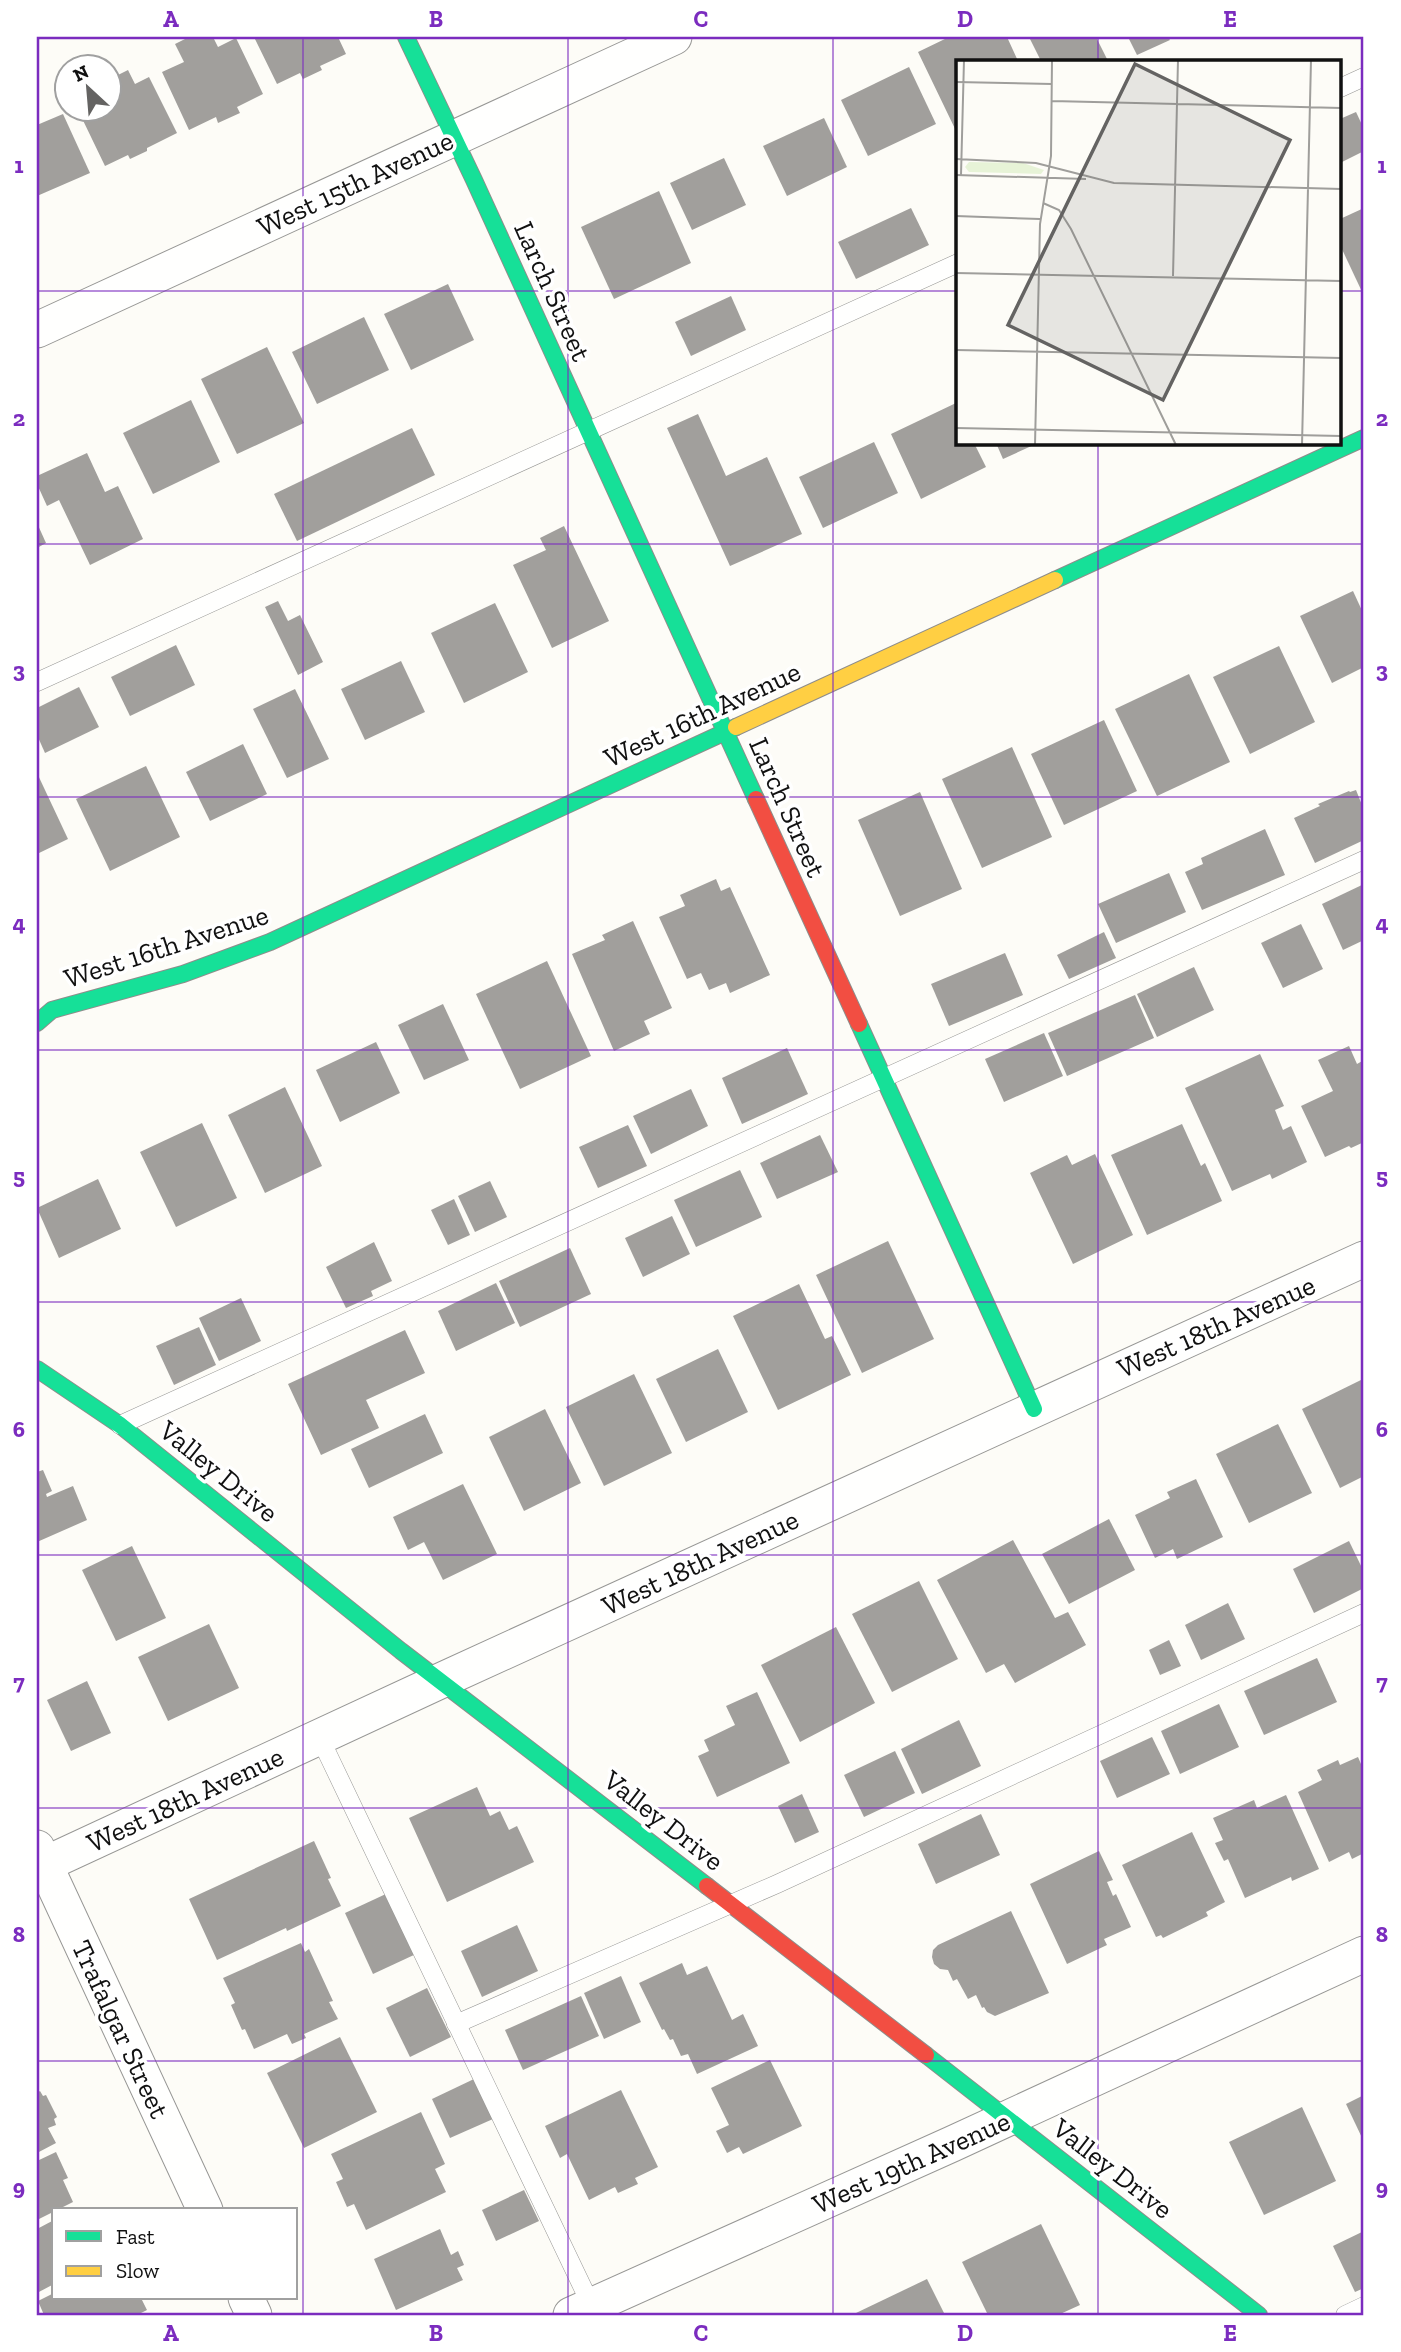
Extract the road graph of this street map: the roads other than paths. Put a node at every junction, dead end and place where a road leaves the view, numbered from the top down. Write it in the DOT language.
graph roads {
  1 [pos="406,37"];
  2 [pos="674,37"];
  3 [pos="1364,77"];
  4 [pos="1342,87"];
  5 [pos="453,138"];
  6 [pos="956,264"];
  7 [pos="37,330"];
  8 [pos="588,432"];
  9 [pos="1364,438"];
  10 [pos="37,682"];
  11 [pos="725,732"];
  12 [pos="1364,860"];
  13 [pos="44,1009"];
  14 [pos="37,1023"];
  15 [pos="883,1080"];
  16 [pos="1364,1259"];
  17 [pos="37,1369"];
  18 [pos="1034,1409"];
  19 [pos="120,1425"];
  20 [pos="1364,1613"];
  21 [pos="440,1681"];
  22 [pos="319,1736"];
  23 [pos="39,1860"];
  24 [pos="730,1904"];
  25 [pos="1364,1954"];
  26 [pos="456,2024"];
  27 [pos="1007,2118"];
  28 [pos="204,2208"];
  29 [pos="1364,2306"];
  30 [pos="586,2312"];
  31 [pos="1259,2315"];
  32 [pos="1345,2315"];
  1 -- 5 [label="street, Larch Street"];
  2 -- 5 [label="street, West 15th Avenue"];
  3 -- 4 [label="lane"];
  5 -- 7 [label="street, West 15th Avenue"];
  5 -- 8 [label="street, Larch Street"];
  6 -- 8 [label="lane"];
  8 -- 10 [label="lane"];
  8 -- 11 [label="street, Larch Street"];
  9 -- 11 [label="street, West 16th Avenue"];
  11 -- 13 [label="street, West 16th Avenue"];
  11 -- 15 [label="street, Larch Street"];
  12 -- 15 [label="lane"];
  13 -- 14 [label="street, West 16th Avenue"];
  15 -- 18 [label="street, Larch Street"];
  15 -- 19 [label="lane"];
  16 -- 18 [label="street, West 18th Avenue"];
  17 -- 19 [label="street, Valley Drive"];
  18 -- 21 [label="street, West 18th Avenue"];
  19 -- 21 [label="street, Valley Drive"];
  20 -- 24 [label="lane"];
  21 -- 22 [label="street, West 18th Avenue"];
  21 -- 24 [label="street, Valley Drive"];
  22 -- 23 [label="street, West 18th Avenue"];
  22 -- 26 [label="lane"];
  23 -- 28 [label="street, Trafalgar Street"];
  24 -- 26 [label="lane"];
  24 -- 27 [label="street, Valley Drive"];
  25 -- 27 [label="street, West 19th Avenue"];
  26 -- 30 [label="lane"];
  27 -- 30 [label="street, West 19th Avenue"];
  27 -- 31 [label="street, Valley Drive"];
  29 -- 32 [label="lane"];
}
